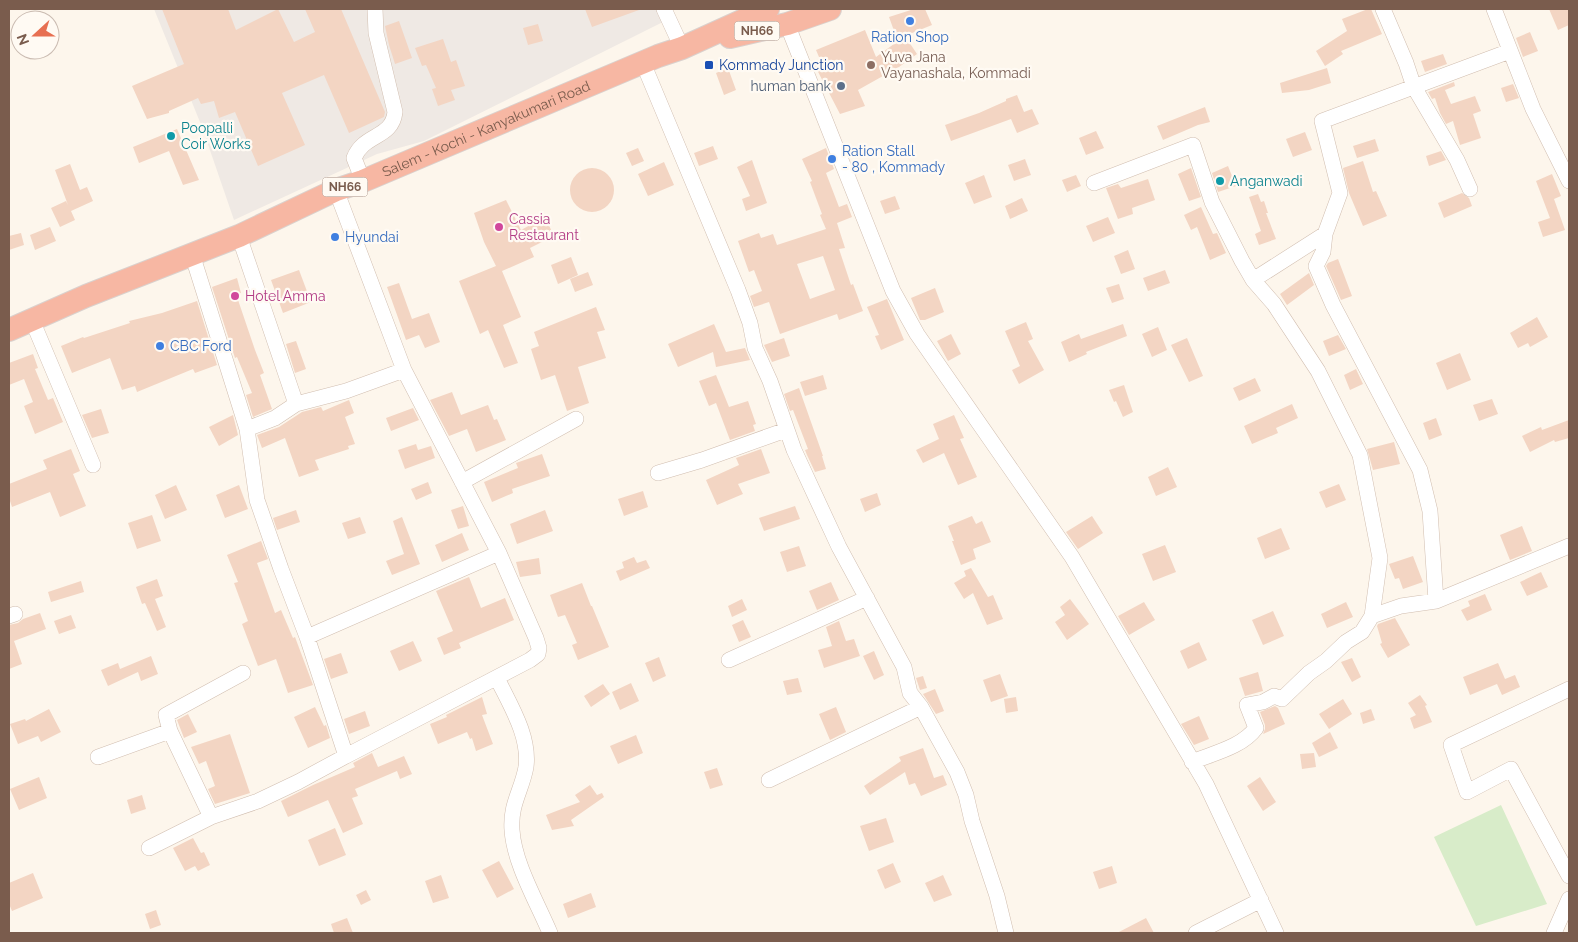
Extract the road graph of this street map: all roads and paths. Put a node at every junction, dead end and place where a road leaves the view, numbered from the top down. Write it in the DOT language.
graph roads {
  1 [pos="374,9"];
  2 [pos="664,9"];
  3 [pos="768,9"];
  4 [pos="830,9"];
  5 [pos="1382,9"];
  6 [pos="1494,9"];
  7 [pos="787,24"];
  8 [pos="682,48"];
  9 [pos="1510,51"];
  10 [pos="643,63"];
  11 [pos="1414,86"];
  12 [pos="362,181"];
  13 [pos="1569,181"];
  14 [pos="1094,183"];
  15 [pos="1470,189"];
  16 [pos="336,190"];
  17 [pos="1325,234"];
  18 [pos="239,236"];
  19 [pos="192,254"];
  20 [pos="1253,280"];
  21 [pos="32,320"];
  22 [pos="9,330"];
  23 [pos="404,370"];
  24 [pos="296,404"];
  25 [pos="576,419"];
  26 [pos="247,429"];
  27 [pos="786,430"];
  28 [pos="93,465"];
  29 [pos="658,473"];
  30 [pos="462,482"];
  31 [pos="1569,546"];
  32 [pos="498,553"];
  33 [pos="867,598"];
  34 [pos="1436,601"];
  35 [pos="1372,616"];
  36 [pos="307,637"];
  37 [pos="729,660"];
  38 [pos="242,673"];
  39 [pos="497,678"];
  40 [pos="1569,689"];
  41 [pos="921,707"];
  42 [pos="170,731"];
  43 [pos="346,756"];
  44 [pos="98,757"];
  45 [pos="1192,762"];
  46 [pos="769,780"];
  47 [pos="211,817"];
  48 [pos="149,848"];
  49 [pos="1569,876"];
  50 [pos="1569,899"];
  51 [pos="1260,900"];
  52 [pos="550,933"];
  53 [pos="1006,933"];
  54 [pos="1196,933"];
  55 [pos="1276,933"];
  56 [pos="1554,933"];
  1 -- 12 [label="street"];
  2 -- 8 [label="street"];
  3 -- 8 [label="highway, Salem - Kochi - Kanyakumari Road / NH66"];
  4 -- 7 [label="highway, NH66"];
  5 -- 11 [label="street"];
  6 -- 9 [label="street"];
  7 -- 8 [label="highway, NH66"];
  7 -- 45 [label="street"];
  8 -- 10 [label="highway, Salem - Kochi - Kanyakumari Road / NH66"];
  9 -- 11 [label="street"];
  9 -- 13 [label="street"];
  10 -- 12 [label="highway, Salem - Kochi - Kanyakumari Road / NH66"];
  10 -- 27 [label="street"];
  11 -- 15 [label="street"];
  11 -- 17 [label="street"];
  12 -- 16 [label="highway, Salem - Kochi - Kanyakumari Road / NH66"];
  14 -- 20 [label="street"];
  16 -- 18 [label="highway, Salem - Kochi - Kanyakumari Road / NH66"];
  16 -- 23 [label="street"];
  17 -- 20 [label="street"];
  17 -- 34 [label="street"];
  18 -- 19 [label="highway, Salem - Kochi - Kanyakumari Road / NH66"];
  18 -- 24 [label="street"];
  19 -- 21 [label="highway, Salem - Kochi - Kanyakumari Road / NH66"];
  19 -- 26 [label="street"];
  20 -- 35 [label="street"];
  21 -- 22 [label="highway, Salem - Kochi - Kanyakumari Road / NH66"];
  21 -- 28 [label="street"];
  23 -- 24 [label="street"];
  23 -- 30 [label="street"];
  24 -- 26 [label="street"];
  25 -- 30 [label="street"];
  26 -- 36 [label="street"];
  27 -- 29 [label="street"];
  27 -- 33 [label="street"];
  30 -- 32 [label="street"];
  31 -- 34 [label="street"];
  32 -- 36 [label="street"];
  32 -- 39 [label="street"];
  33 -- 37 [label="street"];
  33 -- 41 [label="street"];
  34 -- 35 [label="street"];
  35 -- 45 [label="street"];
  36 -- 43 [label="street"];
  38 -- 42 [label="street"];
  39 -- 43 [label="street"];
  39 -- 52 [label="street"];
  40 -- 49 [label="street"];
  41 -- 46 [label="street"];
  41 -- 53 [label="street"];
  42 -- 44 [label="street"];
  42 -- 47 [label="street"];
  43 -- 47 [label="street"];
  45 -- 51 [label="street"];
  47 -- 48 [label="street"];
  50 -- 56 [label="street"];
  51 -- 54 [label="street"];
  51 -- 55 [label="street"];
}
